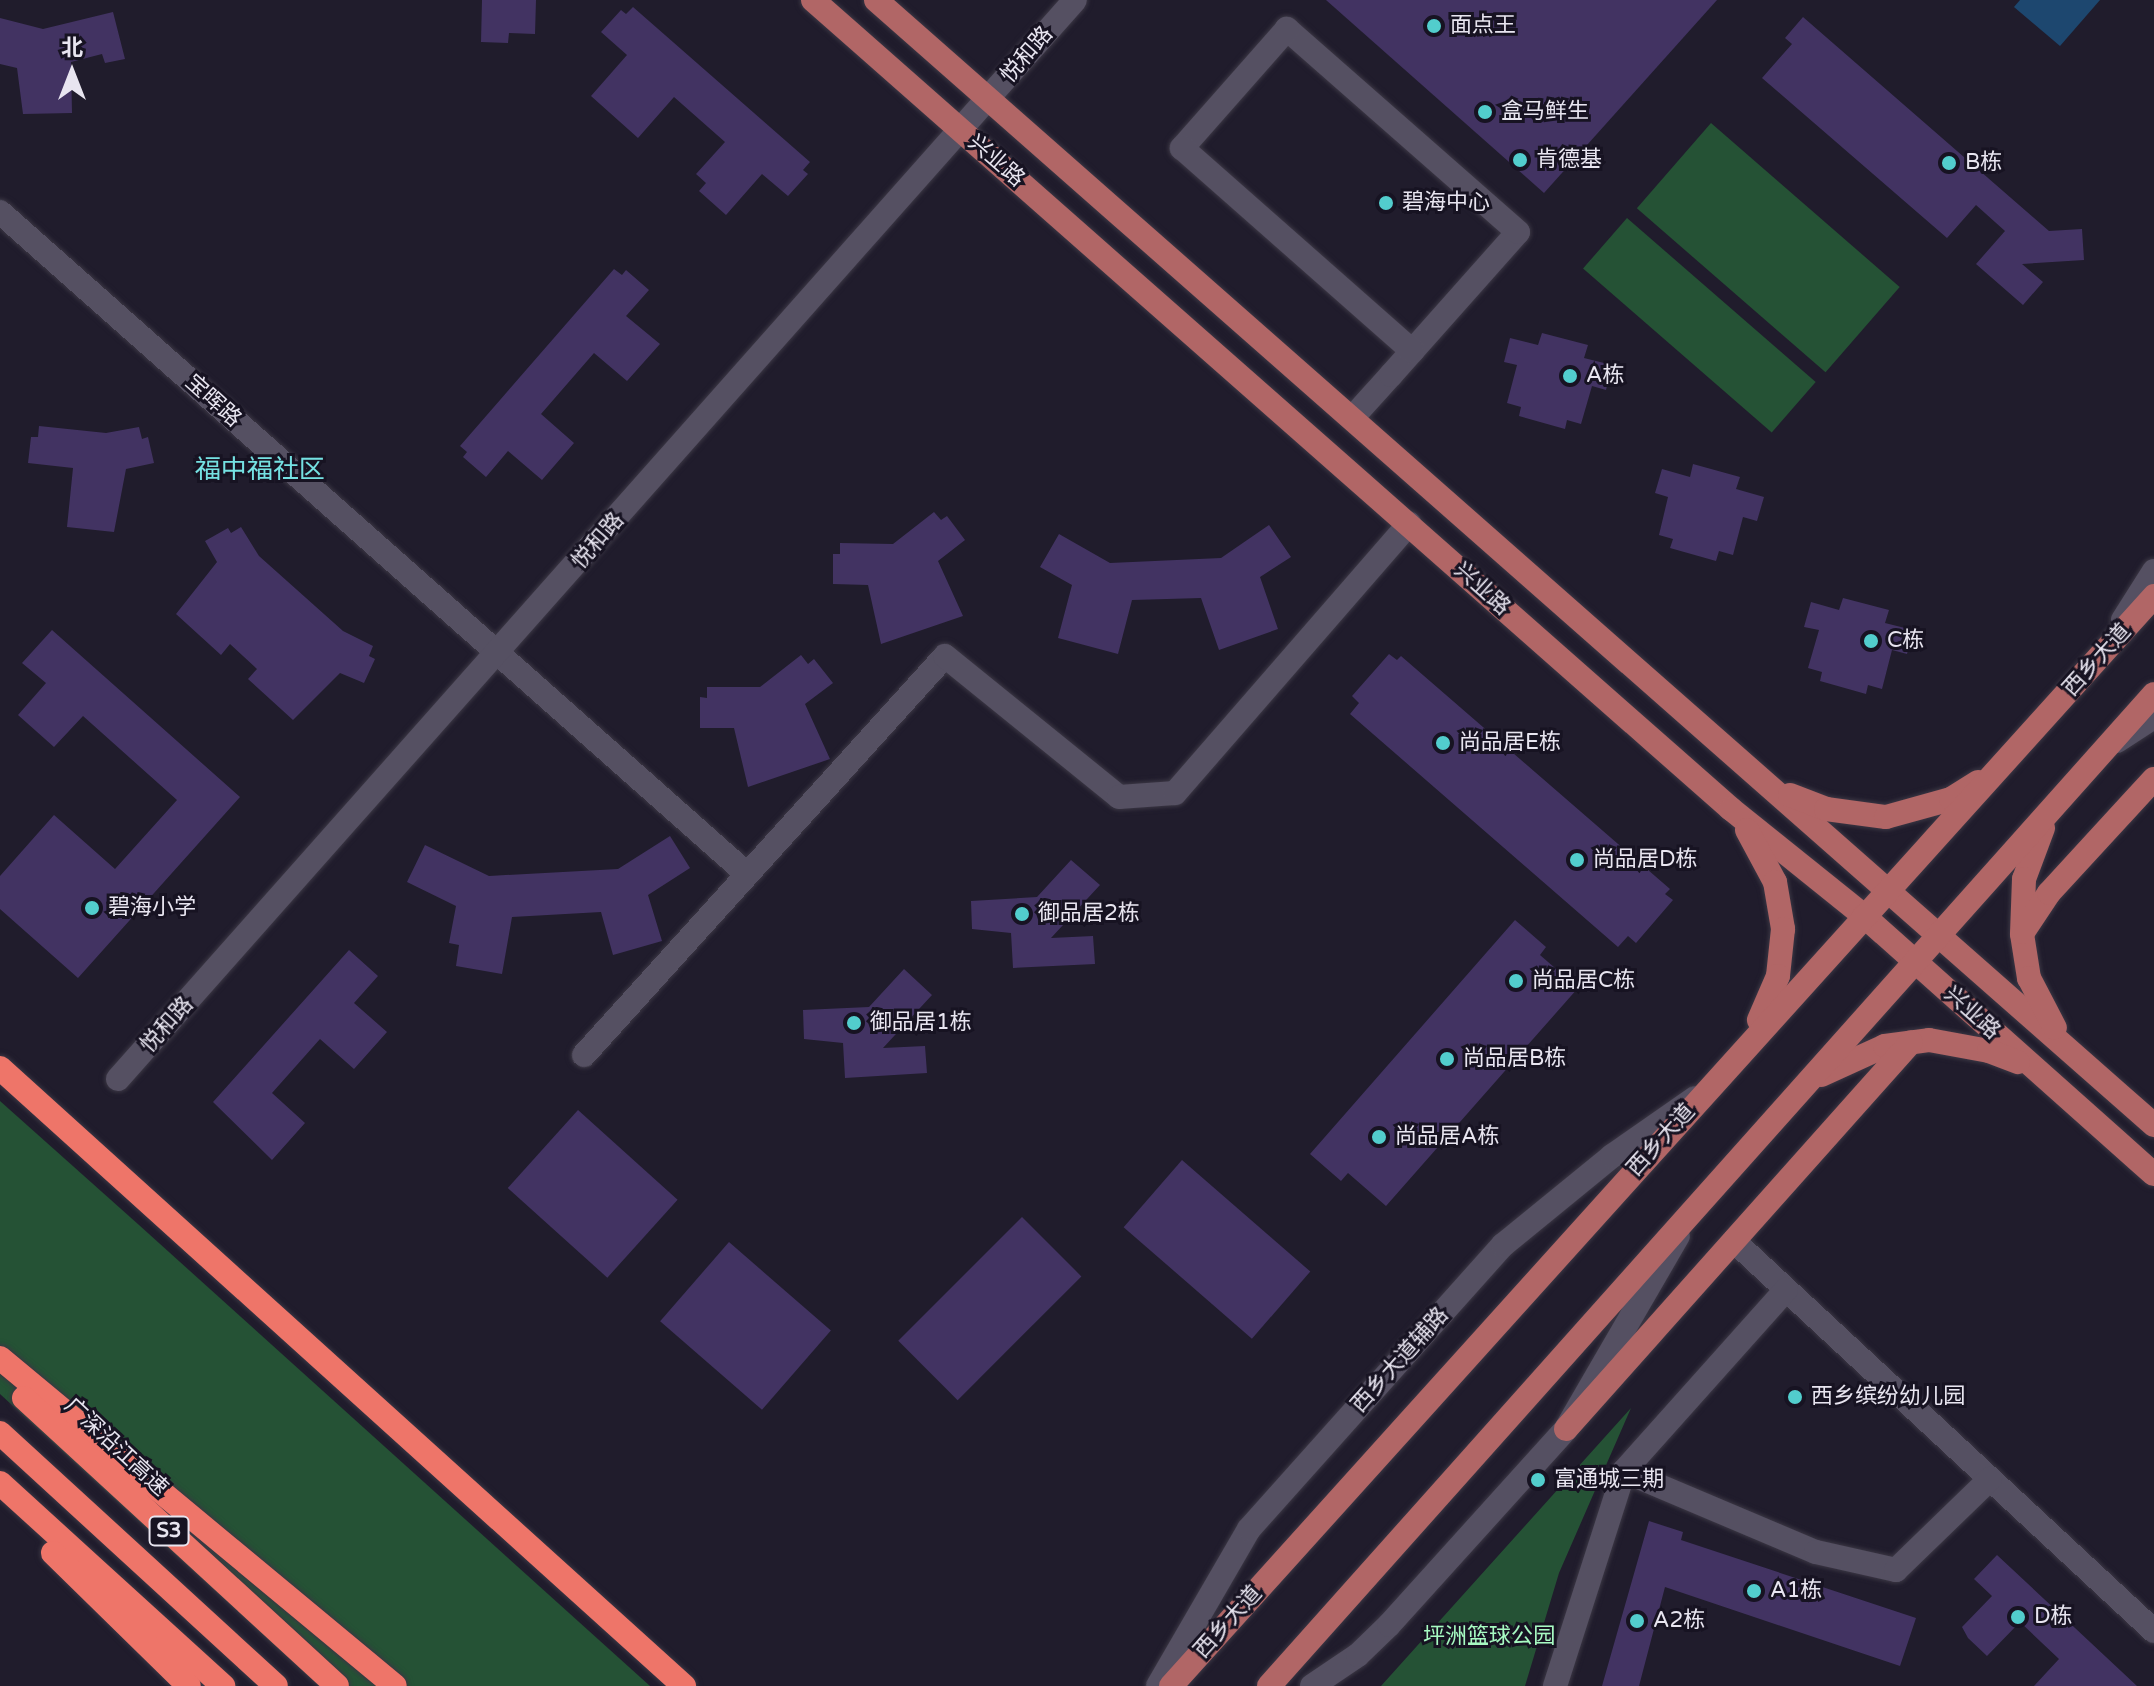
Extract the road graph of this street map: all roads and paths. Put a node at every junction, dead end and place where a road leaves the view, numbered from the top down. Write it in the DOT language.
graph roads {
  1 [pos="813,0"];
  2 [pos="876,0"];
  3 [pos="1075,0"];
  4 [pos="989,99"];
  5 [pos="961,130"];
  6 [pos="0,212"];
  7 [pos="1412,351"];
  8 [pos="1353,417"];
  9 [pos="1409,524"];
  10 [pos="2154,571"];
  11 [pos="2154,596"];
  12 [pos="499,653"];
  13 [pos="2100,656"];
  14 [pos="2154,694"];
  15 [pos="2154,717"];
  16 [pos="2105,749"];
  17 [pos="2001,769"];
  18 [pos="1760,777"];
  19 [pos="2154,779"];
  20 [pos="2061,797"];
  21 [pos="1731,809"];
  22 [pos="747,874"];
  23 [pos="1888,890"];
  24 [pos="1864,916"];
  25 [pos="2022,934"];
  26 [pos="1939,935"];
  27 [pos="1915,962"];
  28 [pos="1911,1042"];
  29 [pos="1744,1048"];
  30 [pos="2072,1053"];
  31 [pos="584,1055"];
  32 [pos="0,1068"];
  33 [pos="2041,1075"];
  34 [pos="118,1079"];
  35 [pos="1704,1092"];
  36 [pos="1795,1092"];
  37 [pos="2154,1125"];
  38 [pos="2154,1174"];
  39 [pos="1693,1211"];
  40 [pos="1734,1241"];
  41 [pos="1786,1290"];
  42 [pos="0,1358"];
  43 [pos="0,1376"];
  44 [pos="1566,1429"];
  45 [pos="0,1433"];
  46 [pos="1624,1471"];
  47 [pos="1990,1479"];
  48 [pos="0,1483"];
  49 [pos="0,1501"];
  50 [pos="2154,1631"];
  51 [pos="1358,1655"];
  52 [pos="189,1686"];
  53 [pos="223,1686"];
  54 [pos="276,1686"];
  55 [pos="337,1686"];
  56 [pos="395,1686"];
  57 [pos="684,1686"];
  58 [pos="1158,1686"];
  59 [pos="1171,1686"];
  60 [pos="1269,1686"];
  61 [pos="1312,1686"];
  62 [pos="1330,1686"];
  63 [pos="1555,1686"];
  1 -- 5 [label="main road, 兴业路"];
  2 -- 4 [label="main road, 兴业路"];
  3 -- 4 [label="street, 悦和路"];
  4 -- 5 [label="street, 悦和路"];
  4 -- 8 [label="main road, 兴业路"];
  5 -- 9 [label="main road, 兴业路"];
  5 -- 12 [label="street, 悦和路"];
  6 -- 12 [label="street, 宝晖路"];
  7 -- 7 [label="street"];
  7 -- 8 [label="street"];
  8 -- 18 [label="main road, 兴业路"];
  9 -- 21 [label="main road, 兴业路"];
  9 -- 22 [label="street"];
  10 -- 13 [label="street"];
  11 -- 13 [label="main road, 西乡大道"];
  12 -- 22 [label="street, 宝晖路"];
  12 -- 34 [label="street, 悦和路"];
  13 -- 17 [label="main road, 西乡大道"];
  14 -- 16 [label="main road"];
  15 -- 16 [label="street"];
  16 -- 20 [label="main road"];
  17 -- 18 [label="main road"];
  17 -- 23 [label="main road, 西乡大道"];
  18 -- 23 [label="main road, 兴业路"];
  19 -- 25 [label="main road"];
  20 -- 25 [label="main road"];
  20 -- 26 [label="main road"];
  21 -- 24 [label="main road, 兴业路"];
  21 -- 29 [label="main road"];
  22 -- 31 [label="street"];
  23 -- 24 [label="main road, 西乡大道"];
  23 -- 26 [label="main road, 兴业路"];
  24 -- 27 [label="main road, 兴业路"];
  24 -- 29 [label="main road, 西乡大道"];
  25 -- 30 [label="main road"];
  26 -- 27 [label="main road"];
  26 -- 30 [label="main road, 兴业路"];
  27 -- 33 [label="main road, 兴业路"];
  27 -- 36 [label="main road"];
  28 -- 33 [label="main road"];
  28 -- 36 [label="main road"];
  28 -- 40 [label="main road"];
  29 -- 35 [label="main road, 西乡大道"];
  30 -- 37 [label="main road, 兴业路"];
  32 -- 57 [label="highway"];
  33 -- 38 [label="main road, 兴业路"];
  35 -- 58 [label="street, 西乡大道辅路"];
  35 -- 59 [label="main road, 西乡大道"];
  36 -- 39 [label="main road"];
  39 -- 44 [label="street"];
  39 -- 60 [label="main road"];
  40 -- 41 [label="street"];
  40 -- 44 [label="main road"];
  41 -- 46 [label="street"];
  41 -- 47 [label="street"];
  42 -- 56 [label="highway"];
  43 -- 55 [label="highway, 广深沿江高速 / S3"];
  44 -- 51 [label="street"];
  45 -- 54 [label="highway"];
  46 -- 47 [label="street"];
  46 -- 63 [label="street"];
  47 -- 50 [label="street"];
  48 -- 53 [label="highway"];
  49 -- 52 [label="highway"];
  51 -- 61 [label="street"];
  51 -- 62 [label="street"];
}
